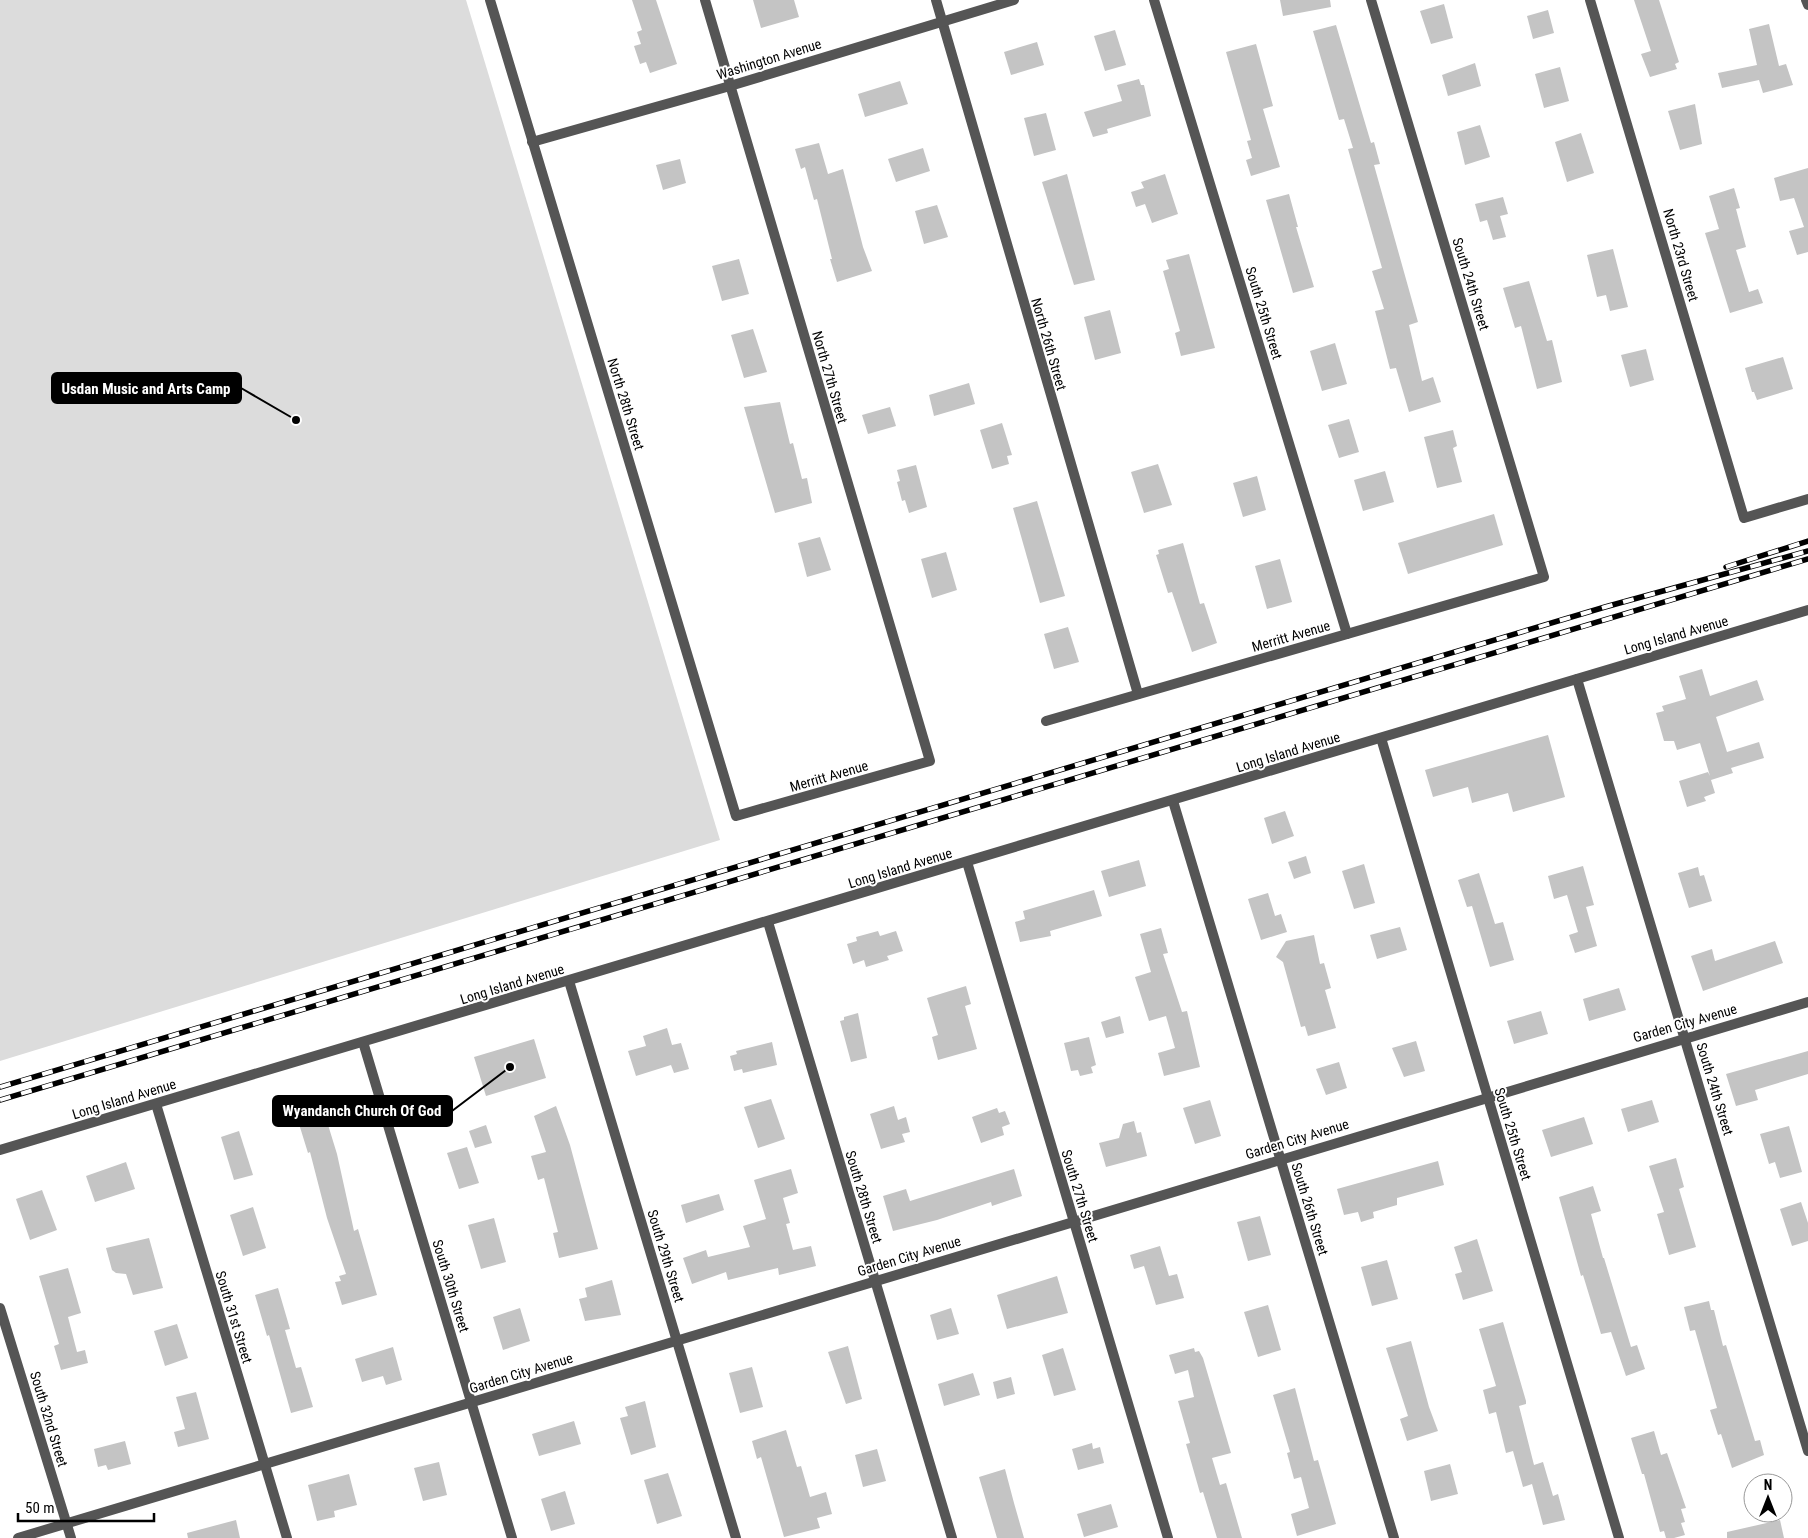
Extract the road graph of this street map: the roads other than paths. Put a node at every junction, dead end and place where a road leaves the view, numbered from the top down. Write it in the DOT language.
graph roads {
  1 [pos="490,0"];
  2 [pos="705,0"];
  3 [pos="936,0"];
  4 [pos="1014,0"];
  5 [pos="1154,0"];
  6 [pos="1371,0"];
  7 [pos="1590,0"];
  8 [pos="1806,0"];
  9 [pos="1808,5"];
  10 [pos="942,21"];
  11 [pos="730,86"];
  12 [pos="532,142"];
  13 [pos="1808,499"];
  14 [pos="1544,577"];
  15 [pos="1808,610"];
  16 [pos="1347,634"];
  17 [pos="1577,679"];
  18 [pos="1138,694"];
  19 [pos="1046,721"];
  20 [pos="1381,738"];
  21 [pos="930,762"];
  22 [pos="1173,801"];
  23 [pos="736,816"];
  24 [pos="967,862"];
  25 [pos="768,922"];
  26 [pos="569,981"];
  27 [pos="1808,1002"];
  28 [pos="1684,1037"];
  29 [pos="363,1042"];
  30 [pos="1487,1097"];
  31 [pos="156,1104"];
  32 [pos="0,1150"];
  33 [pos="1280,1159"];
  34 [pos="1074,1221"];
  35 [pos="875,1281"];
  36 [pos="0,1308"];
  37 [pos="676,1340"];
  38 [pos="472,1402"];
  39 [pos="1808,1451"];
  40 [pos="264,1465"];
  41 [pos="66,1524"];
  42 [pos="18,1538"];
  43 [pos="71,1538"];
  44 [pos="287,1538"];
  45 [pos="512,1538"];
  46 [pos="736,1538"];
  47 [pos="952,1538"];
  48 [pos="1168,1538"];
  49 [pos="1394,1538"];
  50 [pos="1620,1538"];
  1 -- 12 [label="street, North 28th Street"];
  2 -- 11 [label="street, North 27th Street"];
  3 -- 10 [label="street, North 26th Street"];
  4 -- 10 [label="street, Washington Avenue"];
  5 -- 16 [label="street, South 25th Street"];
  6 -- 14 [label="street, South 24th Street"];
  7 -- 13 [label="street, North 23rd Street"];
  8 -- 9 [label="street"];
  10 -- 11 [label="street, Washington Avenue"];
  10 -- 18 [label="street, North 26th Street"];
  11 -- 12 [label="street, Washington Avenue"];
  11 -- 21 [label="street, North 27th Street"];
  12 -- 23 [label="street, North 28th Street"];
  14 -- 16 [label="street, Merritt Avenue"];
  15 -- 17 [label="street, Long Island Avenue"];
  16 -- 18 [label="street, Merritt Avenue"];
  17 -- 20 [label="street, Long Island Avenue"];
  17 -- 28 [label="street, South 24th Street"];
  18 -- 19 [label="street, Merritt Avenue"];
  20 -- 22 [label="street, Long Island Avenue"];
  20 -- 30 [label="street, South 25th Street"];
  21 -- 23 [label="street, Merritt Avenue"];
  22 -- 24 [label="street, Long Island Avenue"];
  22 -- 33 [label="street, South 26th Street"];
  24 -- 25 [label="street, Long Island Avenue"];
  24 -- 34 [label="street, South 27th Street"];
  25 -- 26 [label="street, Long Island Avenue"];
  25 -- 35 [label="street, South 28th Street"];
  26 -- 29 [label="street, Long Island Avenue"];
  26 -- 37 [label="street, South 29th Street"];
  27 -- 28 [label="street, Garden City Avenue"];
  28 -- 30 [label="street, Garden City Avenue"];
  28 -- 39 [label="street, South 24th Street"];
  29 -- 31 [label="street, Long Island Avenue"];
  29 -- 38 [label="street, South 30th Street"];
  30 -- 33 [label="street, Garden City Avenue"];
  30 -- 50 [label="street, South 25th Street"];
  31 -- 32 [label="street, Long Island Avenue"];
  31 -- 40 [label="street, South 31st Street"];
  33 -- 34 [label="street, Garden City Avenue"];
  33 -- 49 [label="street, South 26th Street"];
  34 -- 35 [label="street, Garden City Avenue"];
  34 -- 48 [label="street, South 27th Street"];
  35 -- 37 [label="street, Garden City Avenue"];
  35 -- 47 [label="street, South 28th Street"];
  36 -- 41 [label="street, South 32nd Street"];
  37 -- 38 [label="street, Garden City Avenue"];
  37 -- 46 [label="street, South 29th Street"];
  38 -- 40 [label="street, Garden City Avenue"];
  38 -- 45 [label="street, South 30th Street"];
  40 -- 41 [label="street, Garden City Avenue"];
  40 -- 44 [label="street, South 31st Street"];
  41 -- 42 [label="street, Garden City Avenue"];
  41 -- 43 [label="street, South 32nd Street"];
}
